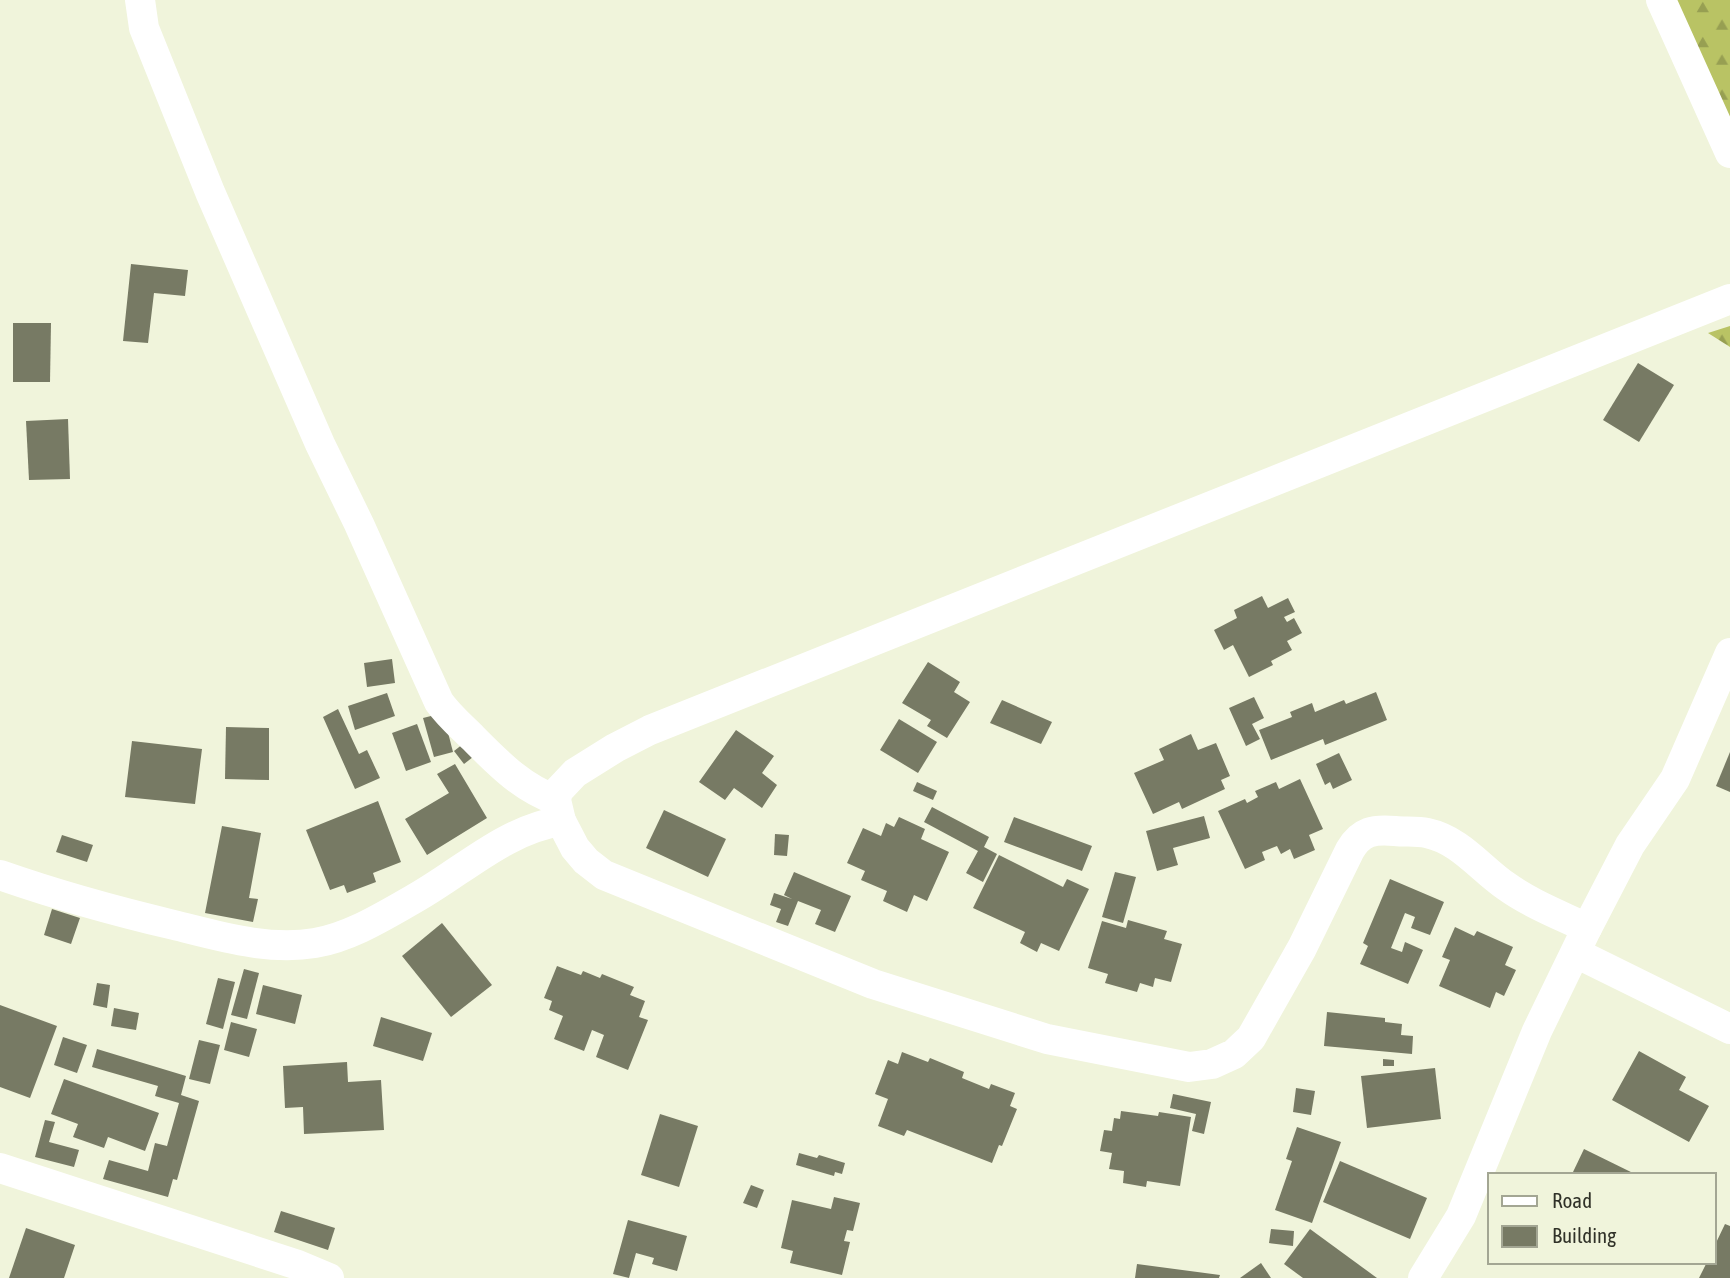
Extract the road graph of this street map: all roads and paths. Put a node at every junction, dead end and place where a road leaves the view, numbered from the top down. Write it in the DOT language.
graph roads {
  1 [pos="140,0"];
  2 [pos="1661,0"];
  3 [pos="1730,153"];
  4 [pos="1730,299"];
  5 [pos="1730,653"];
  6 [pos="559,810"];
  7 [pos="0,875"];
  8 [pos="1581,941"];
  9 [pos="1730,1029"];
  10 [pos="0,1168"];
  11 [pos="329,1278"];
  12 [pos="1423,1278"];
  1 -- 6 [label="street"];
  2 -- 3 [label="street"];
  4 -- 6 [label="street"];
  5 -- 8 [label="street"];
  6 -- 7 [label="street"];
  6 -- 8 [label="street"];
  8 -- 9 [label="street"];
  8 -- 12 [label="street"];
  10 -- 11 [label="street"];
}
